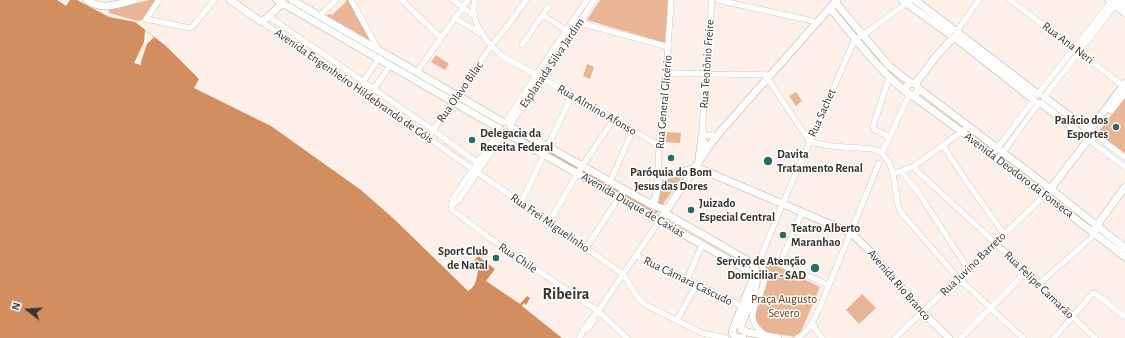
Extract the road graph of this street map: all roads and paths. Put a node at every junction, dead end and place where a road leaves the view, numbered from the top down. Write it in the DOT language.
graph roads {
  1 [pos="134,0"];
  2 [pos="159,0"];
  3 [pos="214,0"];
  4 [pos="230,0"];
  5 [pos="336,0"];
  6 [pos="351,0"];
  7 [pos="402,0"];
  8 [pos="453,0"];
  9 [pos="468,0"];
  10 [pos="475,0"];
  11 [pos="526,0"];
  12 [pos="587,0"];
  13 [pos="594,0"];
  14 [pos="671,0"];
  15 [pos="712,0"];
  16 [pos="718,0"];
  17 [pos="915,0"];
  18 [pos="980,0"];
  19 [pos="1010,0"];
  20 [pos="88,1"];
  21 [pos="836,1"];
  22 [pos="907,1"];
  23 [pos="286,2"];
  24 [pos="1117,2"];
  25 [pos="463,7"];
  26 [pos="548,7"];
  27 [pos="830,8"];
  28 [pos="1125,13"];
  29 [pos="473,15"];
  30 [pos="543,15"];
  31 [pos="268,16"];
  32 [pos="319,16"];
  33 [pos="455,18"];
  34 [pos="262,22"];
  35 [pos="580,22"];
  36 [pos="817,22"];
  37 [pos="567,31"];
  38 [pos="953,33"];
  39 [pos="482,34"];
  40 [pos="859,37"];
  41 [pos="440,38"];
  42 [pos="560,39"];
  43 [pos="566,44"];
  44 [pos="522,45"];
  45 [pos="491,46"];
  46 [pos="669,47"];
  47 [pos="378,49"];
  48 [pos="1077,50"];
  49 [pos="322,53"];
  50 [pos="379,58"];
  51 [pos="316,60"];
  52 [pos="390,65"];
  53 [pos="417,72"];
  54 [pos="667,73"];
  55 [pos="707,73"];
  56 [pos="536,75"];
  57 [pos="770,77"];
  58 [pos="542,78"];
  59 [pos="889,78"];
  60 [pos="365,83"];
  61 [pos="915,85"];
  62 [pos="1125,87"];
  63 [pos="374,89"];
  64 [pos="361,91"];
  65 [pos="909,94"];
  66 [pos="457,95"];
  67 [pos="572,95"];
  68 [pos="387,98"];
  69 [pos="1039,98"];
  70 [pos="453,102"];
  71 [pos="382,105"];
  72 [pos="942,107"];
  73 [pos="476,111"];
  74 [pos="1066,113"];
  75 [pos="937,114"];
  76 [pos="614,118"];
  77 [pos="1061,120"];
  78 [pos="426,125"];
  79 [pos="968,127"];
  80 [pos="505,128"];
  81 [pos="433,130"];
  82 [pos="633,130"];
  83 [pos="702,132"];
  84 [pos="962,132"];
  85 [pos="420,133"];
  86 [pos="718,135"];
  87 [pos="1089,135"];
  88 [pos="890,137"];
  89 [pos="428,138"];
  90 [pos="810,142"];
  91 [pos="547,146"];
  92 [pos="658,146"];
  93 [pos="943,146"];
  94 [pos="708,148"];
  95 [pos="1114,149"];
  96 [pos="1000,151"];
  97 [pos="882,153"];
  98 [pos="543,154"];
  99 [pos="1110,155"];
  100 [pos="1125,157"];
  101 [pos="994,158"];
  102 [pos="879,163"];
  103 [pos="479,164"];
  104 [pos="696,165"];
  105 [pos="582,166"];
  106 [pos="913,167"];
  107 [pos="1125,167"];
  108 [pos="475,170"];
  109 [pos="902,172"];
  110 [pos="578,174"];
  111 [pos="893,174"];
  112 [pos="659,178"];
  113 [pos="610,182"];
  114 [pos="1049,187"];
  115 [pos="1125,187"];
  116 [pos="622,193"];
  117 [pos="1045,195"];
  118 [pos="521,203"];
  119 [pos="651,204"];
  120 [pos="452,205"];
  121 [pos="782,205"];
  122 [pos="665,209"];
  123 [pos="802,212"];
  124 [pos="658,219"];
  125 [pos="549,222"];
  126 [pos="1096,229"];
  127 [pos="851,233"];
  128 [pos="1004,234"];
  129 [pos="995,243"];
  130 [pos="702,245"];
  131 [pos="586,248"];
  132 [pos="1125,248"];
  133 [pos="635,255"];
  134 [pos="1125,256"];
  135 [pos="968,269"];
  136 [pos="1026,272"];
  137 [pos="623,274"];
  138 [pos="958,278"];
  139 [pos="687,279"];
  140 [pos="755,279"];
  141 [pos="697,284"];
  142 [pos="1039,284"];
  143 [pos="828,285"];
  144 [pos="741,306"];
  145 [pos="990,308"];
  146 [pos="598,311"];
  147 [pos="922,312"];
  148 [pos="1072,316"];
  149 [pos="1125,317"];
  150 [pos="677,320"];
  151 [pos="813,323"];
  152 [pos="735,336"];
  153 [pos="765,336"];
  154 [pos="580,337"];
  155 [pos="627,338"];
  156 [pos="727,338"];
  157 [pos="743,338"];
  158 [pos="778,338"];
  159 [pos="797,338"];
  160 [pos="822,338"];
  161 [pos="895,338"];
  162 [pos="949,338"];
  163 [pos="961,338"];
  164 [pos="1023,338"];
  165 [pos="1054,338"];
  166 [pos="1095,338"];
  1 -- 20 [label="main road"];
  2 -- 3 [label="street"];
  4 -- 34 [label="main road, Avenida Engenheiro Hildebrando de Góis"];
  5 -- 32 [label="street"];
  6 -- 47 [label="street"];
  7 -- 41 [label="street"];
  8 -- 25 [label="street"];
  9 -- 25 [label="street"];
  10 -- 29 [label="street"];
  11 -- 45 [label="street, Rua Olavo Bilac"];
  12 -- 37 [label="street, Esplanada Silva Jardim"];
  13 -- 35 [label="street, Esplanada Silva Jardim"];
  14 -- 46 [label="street, Rua General Glicério"];
  15 -- 55 [label="street, Rua Teotônio Freire"];
  16 -- 36 [label="street"];
  17 -- 38 [label="main road"];
  18 -- 38 [label="street"];
  19 -- 48 [label="street, Rua Ana Neri"];
  21 -- 27 [label="main road"];
  21 -- 40 [label="main road, Avenida Deodoro da Fonseca"];
  22 -- 38 [label="main road"];
  22 -- 40 [label="street"];
  23 -- 31 [label="main road"];
  23 -- 32 [label="main road, Avenida Duque de Caxias"];
  23 -- 50 [label="main road, Avenida Duque de Caxias"];
  24 -- 28 [label="main road"];
  24 -- 48 [label="street"];
  25 -- 29 [label="street"];
  25 -- 33 [label="street"];
  26 -- 30 [label="street"];
  27 -- 36 [label="main road"];
  27 -- 40 [label="main road, Avenida Deodoro da Fonseca"];
  29 -- 39 [label="street"];
  30 -- 37 [label="street"];
  30 -- 44 [label="street"];
  31 -- 34 [label="main road"];
  31 -- 49 [label="street, Avenida Engenheiro Hildebrando de Góis"];
  32 -- 47 [label="main road, Avenida Duque de Caxias"];
  33 -- 39 [label="street"];
  33 -- 41 [label="street"];
  34 -- 51 [label="street, Avenida Engenheiro Hildebrando de Góis"];
  35 -- 43 [label="street, Esplanada Silva Jardim"];
  35 -- 46 [label="street"];
  36 -- 57 [label="main road"];
  37 -- 42 [label="street, Esplanada Silva Jardim"];
  38 -- 61 [label="main road"];
  38 -- 69 [label="main road"];
  39 -- 45 [label="street, Rua Almino Afonso"];
  40 -- 59 [label="main road, Avenida Deodoro da Fonseca"];
  40 -- 61 [label="main road, Avenida Deodoro da Fonseca"];
  40 -- 90 [label="street, Rua Sachet"];
  41 -- 53 [label="street"];
  42 -- 43 [label="street"];
  42 -- 56 [label="street, Esplanada Silva Jardim"];
  43 -- 58 [label="street, Esplanada Silva Jardim"];
  45 -- 56 [label="street, Rua Almino Afonso"];
  45 -- 66 [label="street, Rua Olavo Bilac"];
  46 -- 54 [label="street, Rua General Glicério"];
  47 -- 53 [label="main road, Avenida Duque de Caxias"];
  48 -- 62 [label="street, Rua Ana Neri"];
  48 -- 69 [label="street"];
  49 -- 51 [label="street"];
  49 -- 60 [label="street, Avenida Engenheiro Hildebrando de Góis"];
  50 -- 52 [label="main road, Avenida Duque de Caxias"];
  50 -- 60 [label="street"];
  51 -- 64 [label="street, Avenida Engenheiro Hildebrando de Góis"];
  52 -- 63 [label="street"];
  52 -- 70 [label="main road, Avenida Duque de Caxias"];
  53 -- 66 [label="main road, Avenida Duque de Caxias"];
  54 -- 55 [label="street"];
  54 -- 92 [label="street, Rua General Glicério"];
  55 -- 57 [label="street"];
  55 -- 83 [label="street, Rua Teotônio Freire"];
  56 -- 58 [label="street, Rua Almino Afonso"];
  56 -- 80 [label="street, Esplanada Silva Jardim"];
  57 -- 86 [label="main road"];
  57 -- 90 [label="street"];
  58 -- 67 [label="street, Rua Almino Afonso"];
  58 -- 80 [label="street, Esplanada Silva Jardim"];
  59 -- 65 [label="main road, Avenida Deodoro da Fonseca"];
  59 -- 88 [label="street"];
  60 -- 63 [label="street, Avenida Engenheiro Hildebrando de Góis"];
  60 -- 64 [label="street"];
  61 -- 65 [label="main road"];
  61 -- 65 [label="main road"];
  61 -- 72 [label="main road, Avenida Deodoro da Fonseca"];
  62 -- 87 [label="main road, Rua Juvino Barreto"];
  63 -- 68 [label="street, Avenida Engenheiro Hildebrando de Góis"];
  64 -- 71 [label="street, Avenida Engenheiro Hildebrando de Góis"];
  65 -- 75 [label="main road, Avenida Deodoro da Fonseca"];
  65 -- 88 [label="street"];
  66 -- 70 [label="street, Rua Olavo Bilac"];
  66 -- 73 [label="main road, Avenida Duque de Caxias"];
  67 -- 76 [label="street, Rua Almino Afonso"];
  67 -- 91 [label="street"];
  68 -- 71 [label="street"];
  68 -- 78 [label="street, Avenida Engenheiro Hildebrando de Góis"];
  69 -- 74 [label="main road"];
  69 -- 77 [label="main road"];
  69 -- 96 [label="street"];
  70 -- 73 [label="main road, Avenida Duque de Caxias"];
  70 -- 81 [label="street, Rua Olavo Bilac"];
  71 -- 85 [label="street, Avenida Engenheiro Hildebrando de Góis"];
  72 -- 75 [label="main road"];
  72 -- 79 [label="main road, Avenida Deodoro da Fonseca"];
  73 -- 80 [label="main road, Avenida Duque de Caxias"];
  74 -- 77 [label="main road"];
  74 -- 87 [label="main road"];
  75 -- 84 [label="main road, Avenida Deodoro da Fonseca"];
  76 -- 82 [label="street, Rua Almino Afonso"];
  76 -- 105 [label="street"];
  77 -- 87 [label="main road"];
  78 -- 81 [label="street, Avenida Engenheiro Hildebrando de Góis"];
  78 -- 85 [label="street"];
  79 -- 84 [label="street"];
  79 -- 96 [label="main road, Avenida Deodoro da Fonseca"];
  80 -- 91 [label="main road, Avenida Duque de Caxias"];
  80 -- 98 [label="main road, Avenida Duque de Caxias"];
  80 -- 103 [label="street, Esplanada Silva Jardim"];
  81 -- 89 [label="street, Rua Olavo Bilac"];
  81 -- 103 [label="street, Avenida Engenheiro Hildebrando de Góis"];
  82 -- 92 [label="street, Rua Almino Afonso"];
  82 -- 113 [label="street"];
  83 -- 86 [label="street"];
  83 -- 94 [label="street"];
  83 -- 104 [label="main road"];
  84 -- 93 [label="street"];
  84 -- 101 [label="main road, Avenida Deodoro da Fonseca"];
  85 -- 89 [label="street, Avenida Engenheiro Hildebrando de Góis"];
  86 -- 94 [label="main road"];
  87 -- 95 [label="street"];
  87 -- 99 [label="street"];
  87 -- 114 [label="main road, Rua Juvino Barreto"];
  88 -- 97 [label="street"];
  89 -- 108 [label="street, Avenida Engenheiro Hildebrando de Góis"];
  90 -- 97 [label="street"];
  90 -- 121 [label="street, Rua Sachet"];
  91 -- 98 [label="street"];
  91 -- 105 [label="main road, Avenida Duque de Caxias"];
  92 -- 112 [label="street, Rua General Glicério"];
  93 -- 106 [label="street"];
  93 -- 128 [label="street"];
  94 -- 104 [label="main road"];
  95 -- 99 [label="street"];
  95 -- 100 [label="street"];
  96 -- 101 [label="street"];
  96 -- 114 [label="main road, Avenida Deodoro da Fonseca"];
  97 -- 111 [label="street"];
  98 -- 110 [label="main road, Avenida Duque de Caxias"];
  98 -- 118 [label="street"];
  99 -- 107 [label="street"];
  101 -- 117 [label="main road, Avenida Deodoro da Fonseca"];
  102 -- 127 [label="street"];
  103 -- 108 [label="street, Esplanada Silva Jardim"];
  104 -- 112 [label="main road"];
  104 -- 121 [label="main road, Avenida Rio Branco"];
  104 -- 122 [label="main road"];
  105 -- 110 [label="street"];
  105 -- 113 [label="main road, Avenida Duque de Caxias"];
  106 -- 109 [label="street"];
  106 -- 129 [label="street, Rua Felipe Camarão"];
  108 -- 118 [label="street, Rua Frei Miguelinho"];
  108 -- 120 [label="street, Esplanada Silva Jardim"];
  109 -- 111 [label="street"];
  109 -- 135 [label="street"];
  110 -- 116 [label="main road, Avenida Duque de Caxias"];
  110 -- 125 [label="street"];
  111 -- 138 [label="street"];
  112 -- 119 [label="main road, Rua General Glicério"];
  113 -- 116 [label="main road, Avenida Duque de Caxias"];
  114 -- 117 [label="main road, Rua Juvino Barreto"];
  114 -- 126 [label="main road, Avenida Deodoro da Fonseca"];
  115 -- 126 [label="main road"];
  116 -- 119 [label="main road, Avenida Duque de Caxias"];
  116 -- 124 [label="main road, Avenida Duque de Caxias"];
  116 -- 131 [label="street"];
  117 -- 126 [label="main road, Avenida Deodoro da Fonseca"];
  117 -- 128 [label="street, Rua Juvino Barreto"];
  118 -- 125 [label="street, Rua Frei Miguelinho"];
  119 -- 122 [label="main road, Avenida Duque de Caxias"];
  120 -- 146 [label="street, Rua Chile"];
  121 -- 123 [label="main road, Avenida Rio Branco"];
  121 -- 153 [label="street, Rua Sachet"];
  122 -- 124 [label="main road"];
  122 -- 140 [label="main road, Avenida Duque de Caxias"];
  123 -- 127 [label="main road, Avenida Rio Branco"];
  123 -- 143 [label="street"];
  124 -- 130 [label="main road, Avenida Duque de Caxias"];
  124 -- 133 [label="street"];
  125 -- 131 [label="street, Rua Frei Miguelinho"];
  126 -- 132 [label="main road, Avenida Deodoro da Fonseca"];
  126 -- 134 [label="main road, Avenida Deodoro da Fonseca"];
  126 -- 142 [label="street"];
  127 -- 143 [label="street"];
  127 -- 147 [label="main road, Avenida Rio Branco"];
  128 -- 129 [label="street, Rua Juvino Barreto"];
  129 -- 135 [label="street, Rua Juvino Barreto"];
  129 -- 136 [label="street, Rua Felipe Camarão"];
  130 -- 139 [label="street"];
  130 -- 140 [label="main road, Avenida Duque de Caxias"];
  131 -- 137 [label="street, Rua Frei Miguelinho"];
  133 -- 137 [label="street"];
  133 -- 139 [label="street, Rua Câmara Cascudo"];
  135 -- 138 [label="street, Rua Juvino Barreto"];
  136 -- 142 [label="street, Rua Felipe Camarão"];
  136 -- 145 [label="street"];
  137 -- 146 [label="street"];
  137 -- 150 [label="street"];
  138 -- 145 [label="street"];
  138 -- 147 [label="street, Rua Juvino Barreto"];
  139 -- 141 [label="street, Rua Câmara Cascudo"];
  140 -- 144 [label="main road"];
  140 -- 153 [label="main road"];
  141 -- 144 [label="street, Rua Câmara Cascudo"];
  141 -- 150 [label="street"];
  142 -- 148 [label="street, Rua Felipe Camarão"];
  143 -- 151 [label="street"];
  144 -- 152 [label="main road"];
  145 -- 163 [label="street"];
  145 -- 164 [label="street"];
  146 -- 154 [label="street"];
  146 -- 155 [label="street, Rua Chile"];
  147 -- 161 [label="street, Rua Juvino Barreto"];
  147 -- 162 [label="main road, Avenida Rio Branco"];
  148 -- 149 [label="street"];
  148 -- 165 [label="street"];
  148 -- 166 [label="street, Rua Felipe Camarão"];
  150 -- 156 [label="street"];
  151 -- 159 [label="street"];
  151 -- 160 [label="street"];
  152 -- 156 [label="street"];
  152 -- 157 [label="main road"];
  153 -- 158 [label="main road"];
}
